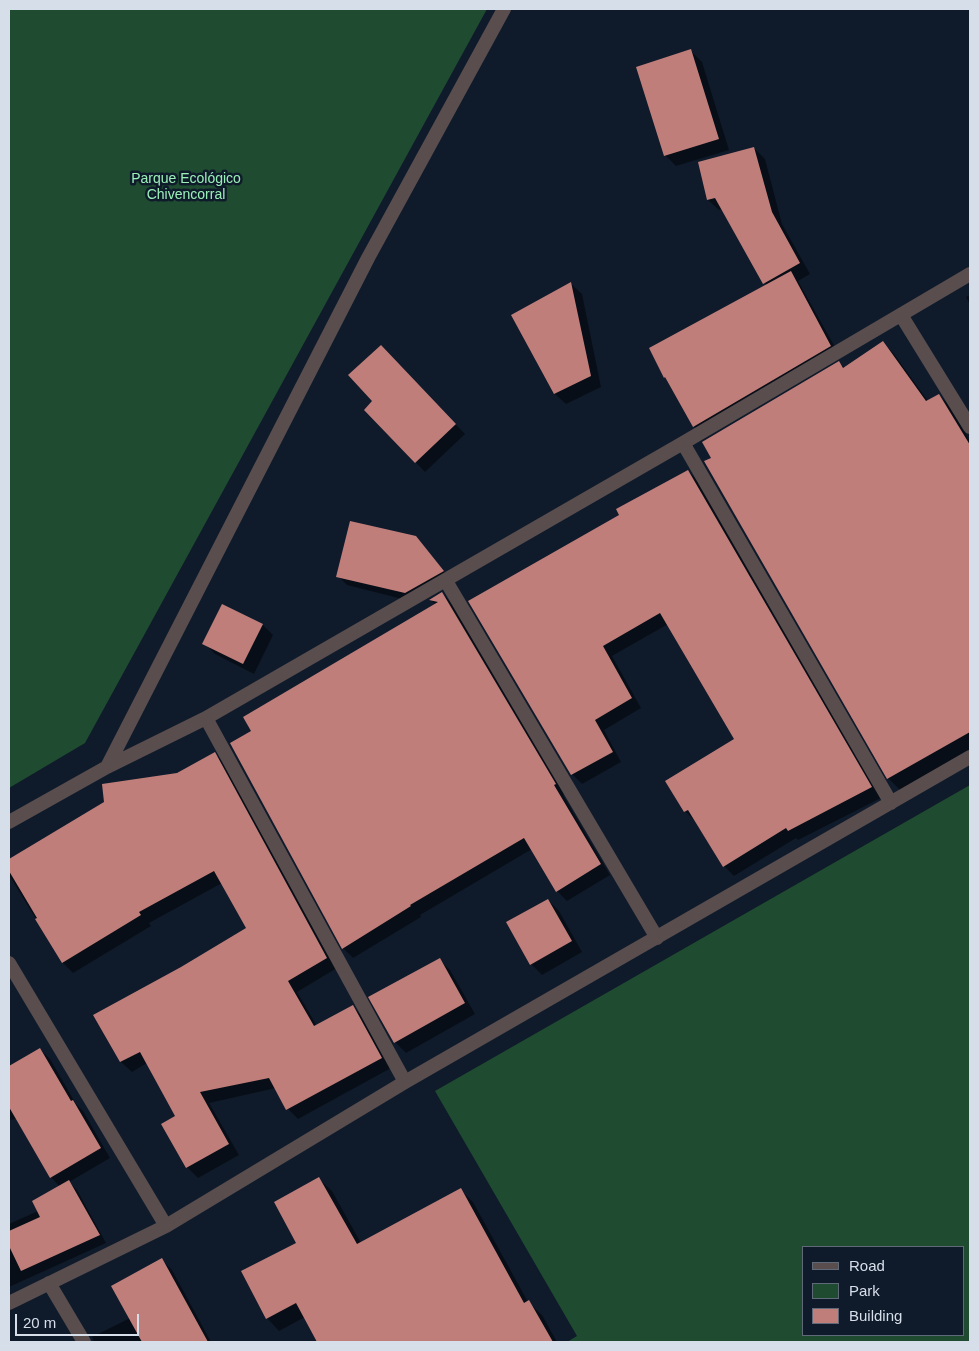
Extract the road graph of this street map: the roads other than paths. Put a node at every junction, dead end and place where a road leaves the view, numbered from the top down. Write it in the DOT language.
graph roads {
  1 [pos="504,9"];
  2 [pos="970,274"];
  3 [pos="901,315"];
  4 [pos="970,427"];
  5 [pos="683,444"];
  6 [pos="446,581"];
  7 [pos="206,718"];
  8 [pos="970,757"];
  9 [pos="107,767"];
  10 [pos="891,803"];
  11 [pos="9,822"];
  12 [pos="658,938"];
  13 [pos="9,963"];
  14 [pos="406,1082"];
  15 [pos="166,1226"];
  16 [pos="49,1283"];
  17 [pos="9,1303"];
  18 [pos="84,1342"];
  1 -- 9 [label="street"];
  2 -- 3 [label="street"];
  3 -- 4 [label="street"];
  3 -- 5 [label="street"];
  5 -- 6 [label="street"];
  5 -- 10 [label="street"];
  6 -- 7 [label="street"];
  6 -- 12 [label="street"];
  7 -- 9 [label="street"];
  7 -- 14 [label="street"];
  8 -- 10 [label="street"];
  9 -- 11 [label="street"];
  10 -- 12 [label="street"];
  12 -- 14 [label="street"];
  13 -- 15 [label="street"];
  14 -- 15 [label="street"];
  15 -- 16 [label="street"];
  16 -- 17 [label="street"];
  16 -- 18 [label="street"];
}
